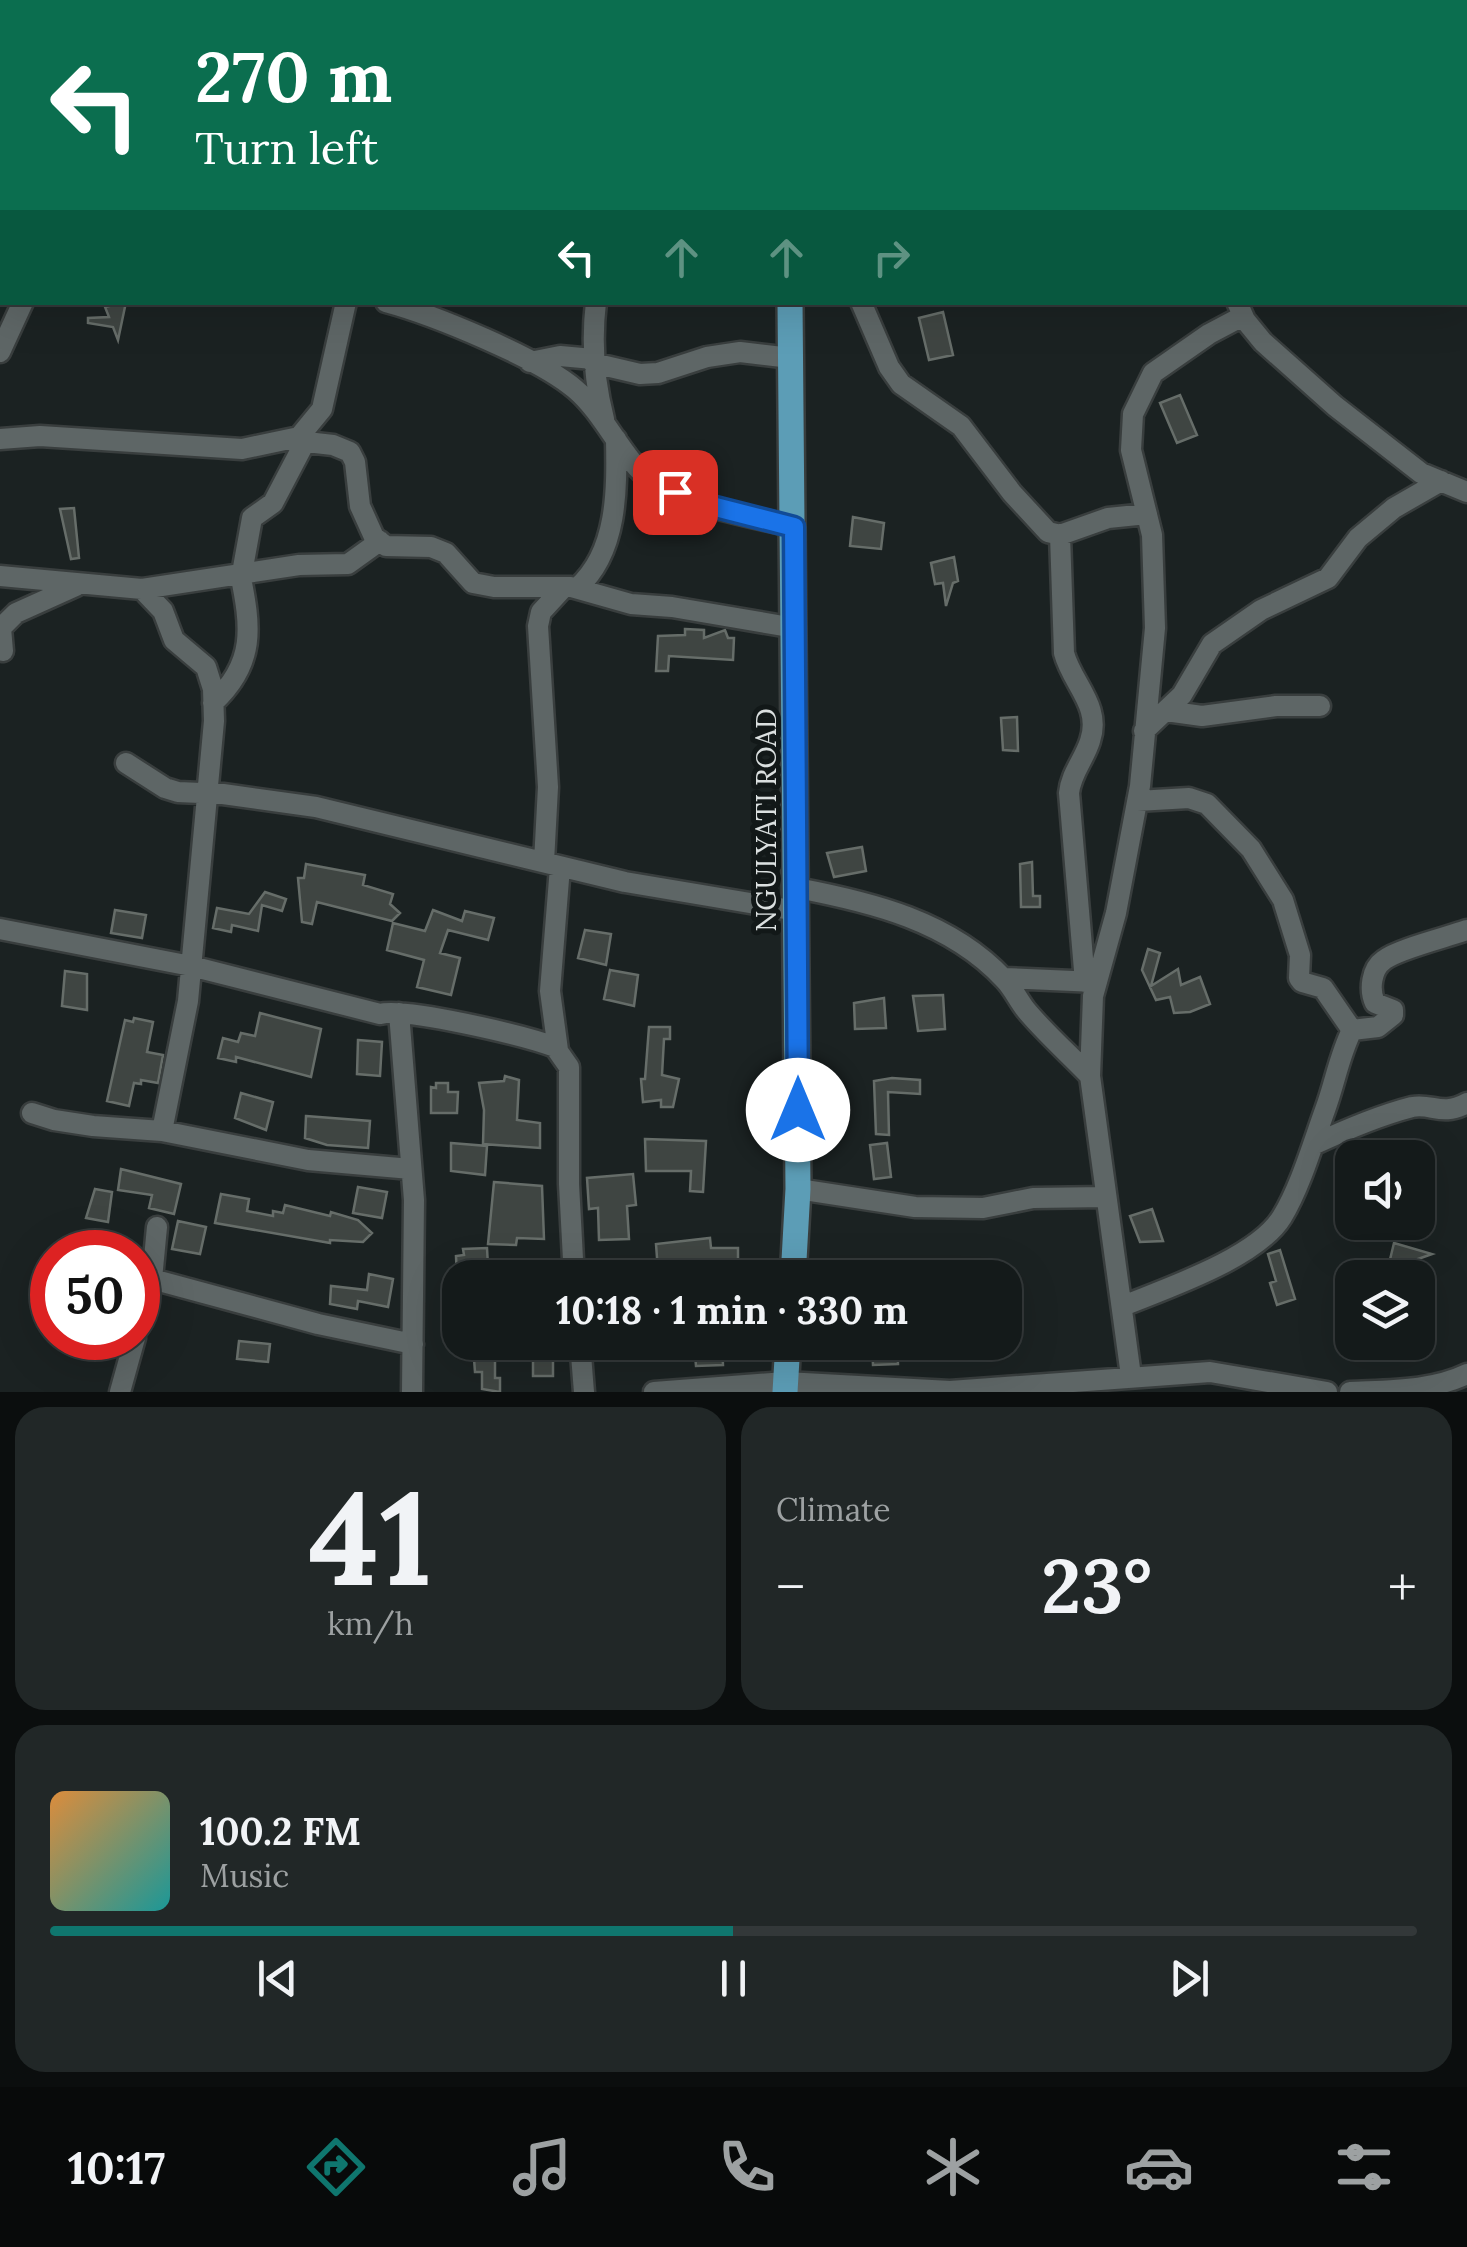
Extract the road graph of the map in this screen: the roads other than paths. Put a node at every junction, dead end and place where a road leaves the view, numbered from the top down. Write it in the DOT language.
graph roads {
  1 [pos="22,305"];
  2 [pos="345,305"];
  3 [pos="394,305"];
  4 [pos="596,305"];
  5 [pos="790,305"];
  6 [pos="862,305"];
  7 [pos="1240,309"];
  8 [pos="0,352"];
  9 [pos="791,358"];
  10 [pos="593,361"];
  11 [pos="530,362"];
  12 [pos="611,432"];
  13 [pos="0,439"];
  14 [pos="297,441"];
  15 [pos="1440,481"];
  16 [pos="1467,492"];
  17 [pos="1147,514"];
  18 [pos="794,527"];
  19 [pos="1060,534"];
  20 [pos="380,542"];
  21 [pos="241,573"];
  22 [pos="0,576"];
  23 [pos="82,583"];
  24 [pos="571,587"];
  25 [pos="142,589"];
  26 [pos="795,628"];
  27 [pos="3,652"];
  28 [pos="213,702"];
  29 [pos="1320,706"];
  30 [pos="1166,711"];
  31 [pos="1144,730"];
  32 [pos="126,763"];
  33 [pos="208,794"];
  34 [pos="1138,801"];
  35 [pos="552,864"];
  36 [pos="797,900"];
  37 [pos="0,928"];
  38 [pos="1467,930"];
  39 [pos="191,966"];
  40 [pos="1004,978"];
  41 [pos="1090,982"];
  42 [pos="399,1013"];
  43 [pos="1352,1030"];
  44 [pos="558,1050"];
  45 [pos="1090,1076"];
  46 [pos="1467,1104"];
  47 [pos="32,1113"];
  48 [pos="162,1131"];
  49 [pos="1312,1144"];
  50 [pos="411,1169"];
  51 [pos="798,1189"];
  52 [pos="1106,1198"];
  53 [pos="157,1227"];
  54 [pos="157,1230"];
  55 [pos="573,1260"];
  56 [pos="794,1260"];
  57 [pos="160,1281"];
  58 [pos="1123,1306"];
  59 [pos="413,1344"];
  60 [pos="129,1360"];
  61 [pos="581,1360"];
  62 [pos="787,1360"];
  63 [pos="1130,1376"];
  64 [pos="1458,1382"];
  65 [pos="785,1387"];
  66 [pos="120,1392"];
  67 [pos="412,1392"];
  68 [pos="584,1392"];
  69 [pos="654,1392"];
  70 [pos="1327,1392"];
  71 [pos="1350,1392"];
  1 -- 8 [label="street"];
  2 -- 14 [label="street"];
  3 -- 11 [label="street"];
  4 -- 10 [label="street"];
  5 -- 9 [label="main road, NGULYATI ROAD"];
  6 -- 19 [label="street"];
  7 -- 15 [label="street"];
  7 -- 17 [label="street"];
  9 -- 10 [label="street"];
  9 -- 18 [label="main road, NGULYATI ROAD"];
  10 -- 11 [label="street"];
  10 -- 12 [label="street"];
  11 -- 12 [label="street"];
  12 -- 18 [label="street"];
  12 -- 24 [label="street"];
  13 -- 14 [label="street"];
  14 -- 20 [label="street"];
  14 -- 21 [label="street"];
  15 -- 16 [label="street"];
  15 -- 30 [label="street"];
  17 -- 19 [label="street"];
  17 -- 31 [label="street"];
  18 -- 26 [label="main road, NGULYATI ROAD"];
  19 -- 41 [label="street"];
  20 -- 21 [label="street"];
  20 -- 24 [label="street"];
  21 -- 25 [label="street"];
  21 -- 28 [label="street"];
  22 -- 23 [label="street"];
  23 -- 25 [label="street"];
  23 -- 27 [label="street"];
  24 -- 26 [label="street"];
  24 -- 35 [label="street"];
  25 -- 28 [label="street"];
  26 -- 36 [label="main road, NGULYATI ROAD"];
  28 -- 33 [label="street"];
  29 -- 30 [label="street"];
  30 -- 31 [label="street"];
  31 -- 34 [label="street"];
  32 -- 33 [label="street"];
  33 -- 35 [label="street"];
  33 -- 39 [label="street"];
  34 -- 41 [label="street"];
  34 -- 43 [label="street"];
  35 -- 36 [label="street"];
  35 -- 44 [label="street"];
  36 -- 40 [label="street"];
  36 -- 51 [label="main road, NGULYATI ROAD"];
  37 -- 39 [label="street"];
  38 -- 43 [label="street"];
  39 -- 42 [label="street"];
  39 -- 48 [label="street"];
  40 -- 41 [label="street"];
  40 -- 45 [label="street"];
  41 -- 45 [label="street"];
  42 -- 44 [label="street"];
  42 -- 50 [label="street"];
  43 -- 49 [label="street"];
  44 -- 55 [label="street"];
  45 -- 52 [label="street"];
  46 -- 49 [label="street"];
  47 -- 48 [label="street"];
  48 -- 50 [label="street"];
  49 -- 58 [label="street"];
  50 -- 59 [label="street"];
  51 -- 52 [label="street"];
  51 -- 56 [label="main road, NGULYATI ROAD"];
  52 -- 58 [label="street"];
  53 -- 54 [label="street"];
  57 -- 59 [label="street"];
  58 -- 63 [label="street"];
  59 -- 67 [label="street"];
  60 -- 66 [label="street"];
  61 -- 68 [label="street"];
  62 -- 65 [label="main road"];
  63 -- 65 [label="street"];
  63 -- 70 [label="street"];
  64 -- 71 [label="street"];
  65 -- 69 [label="street"];
}
